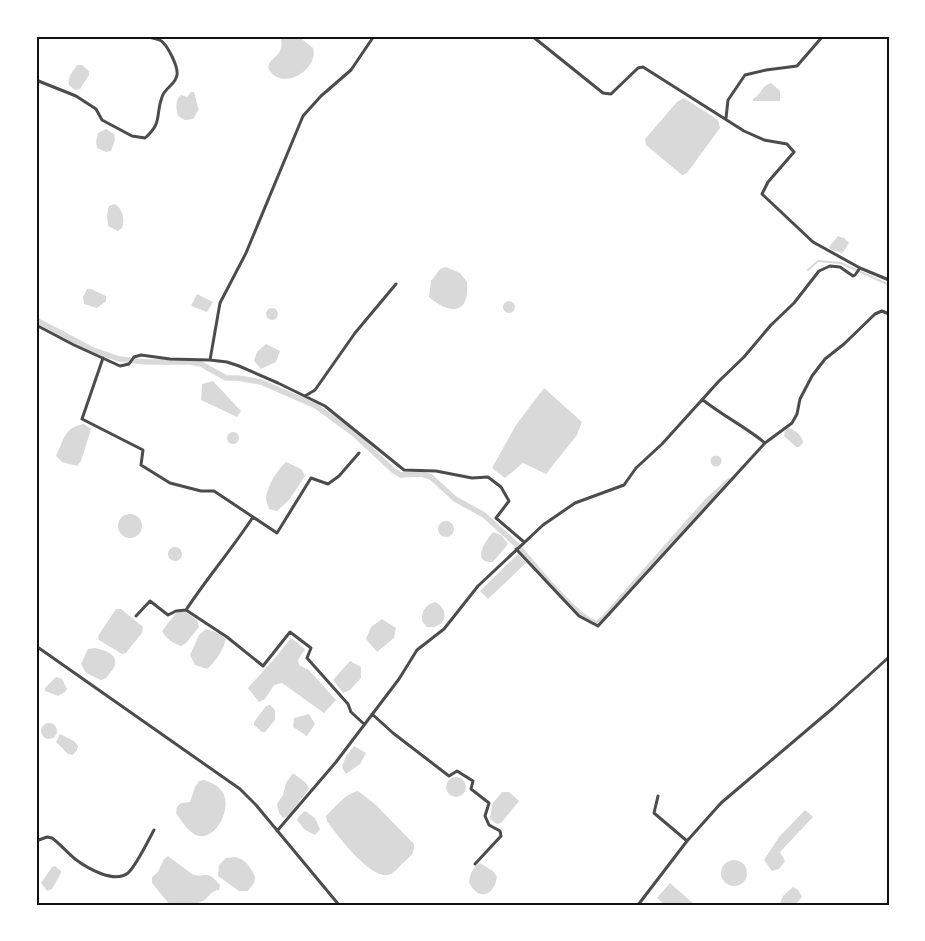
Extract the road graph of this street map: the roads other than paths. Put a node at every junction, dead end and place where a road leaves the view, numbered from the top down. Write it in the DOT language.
graph roads {
  1 [pos="145,36"];
  2 [pos="374,36"];
  3 [pos="532,36"];
  4 [pos="823,36"];
  5 [pos="36,80"];
  6 [pos="726,118"];
  7 [pos="860,268"];
  8 [pos="889,280"];
  9 [pos="396,284"];
  10 [pos="889,314"];
  11 [pos="36,325"];
  12 [pos="103,358"];
  13 [pos="210,360"];
  14 [pos="305,396"];
  15 [pos="703,400"];
  16 [pos="765,444"];
  17 [pos="360,453"];
  18 [pos="253,517"];
  19 [pos="524,542"];
  20 [pos="516,549"];
  21 [pos="186,610"];
  22 [pos="136,616"];
  23 [pos="36,646"];
  24 [pos="889,657"];
  25 [pos="372,714"];
  26 [pos="364,724"];
  27 [pos="658,796"];
  28 [pos="154,830"];
  29 [pos="278,831"];
  30 [pos="687,841"];
  31 [pos="36,842"];
  32 [pos="475,864"];
  33 [pos="339,905"];
  34 [pos="638,905"];
  1 -- 5 [label="street"];
  2 -- 13 [label="street"];
  3 -- 6 [label="street"];
  4 -- 6 [label="street"];
  6 -- 7 [label="street"];
  7 -- 8 [label="street"];
  7 -- 15 [label="street"];
  9 -- 14 [label="street"];
  10 -- 16 [label="street"];
  11 -- 12 [label="street"];
  12 -- 13 [label="street"];
  12 -- 18 [label="street"];
  13 -- 14 [label="street"];
  14 -- 19 [label="street"];
  15 -- 16 [label="street"];
  15 -- 19 [label="street"];
  16 -- 20 [label="street"];
  17 -- 18 [label="street"];
  18 -- 21 [label="street"];
  19 -- 20 [label="street"];
  20 -- 25 [label="street"];
  21 -- 22 [label="street"];
  21 -- 26 [label="street"];
  23 -- 29 [label="street"];
  24 -- 30 [label="street"];
  25 -- 26 [label="street"];
  25 -- 32 [label="street"];
  26 -- 29 [label="street"];
  27 -- 30 [label="street"];
  28 -- 31 [label="street"];
  29 -- 33 [label="street"];
  30 -- 34 [label="street"];
}
